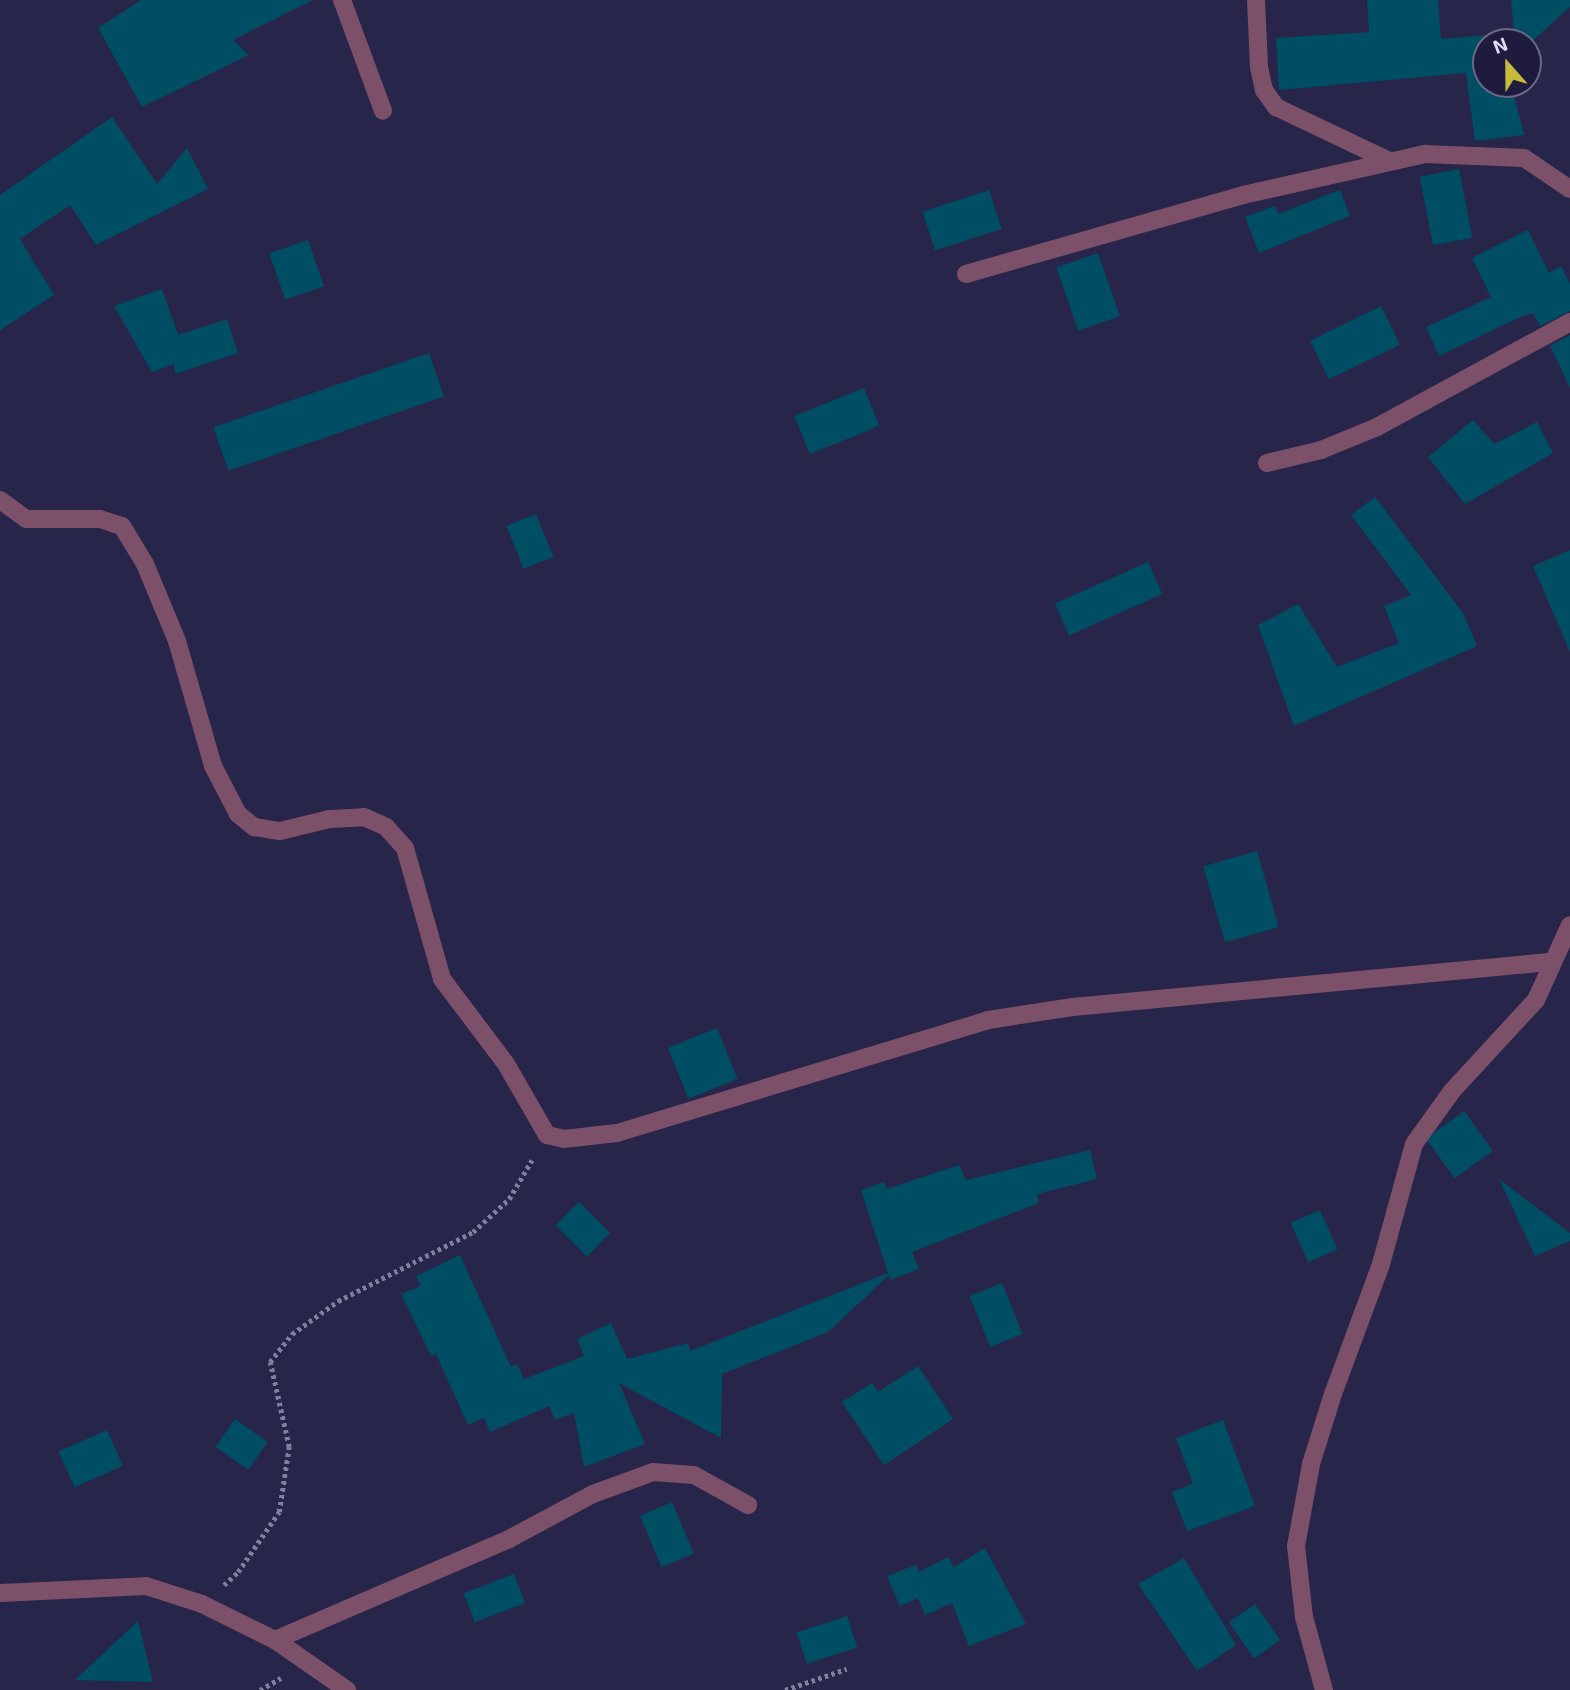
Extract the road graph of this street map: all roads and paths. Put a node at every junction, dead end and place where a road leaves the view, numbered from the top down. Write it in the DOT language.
graph roads {
  1 [pos="342,0"];
  2 [pos="1256,0"];
  3 [pos="383,111"];
  4 [pos="1387,160"];
  5 [pos="1570,188"];
  6 [pos="966,274"];
  7 [pos="1570,322"];
  8 [pos="1267,463"];
  9 [pos="0,500"];
  10 [pos="1570,925"];
  11 [pos="1552,962"];
  12 [pos="547,1135"];
  13 [pos="748,1505"];
  14 [pos="0,1593"];
  15 [pos="202,1604"];
  16 [pos="275,1640"];
  17 [pos="846,1669"];
  18 [pos="347,1690"];
  19 [pos="785,1690"];
  20 [pos="1324,1690"];
  1 -- 3 [label="street"];
  2 -- 4 [label="street"];
  4 -- 5 [label="street"];
  4 -- 6 [label="street"];
  7 -- 8 [label="street"];
  9 -- 12 [label="street"];
  10 -- 11 [label="street"];
  11 -- 12 [label="street"];
  11 -- 20 [label="street"];
  12 -- 15 [label="path"];
  13 -- 16 [label="street"];
  14 -- 15 [label="street"];
  15 -- 16 [label="street"];
  16 -- 18 [label="street"];
  17 -- 19 [label="path"];
}
